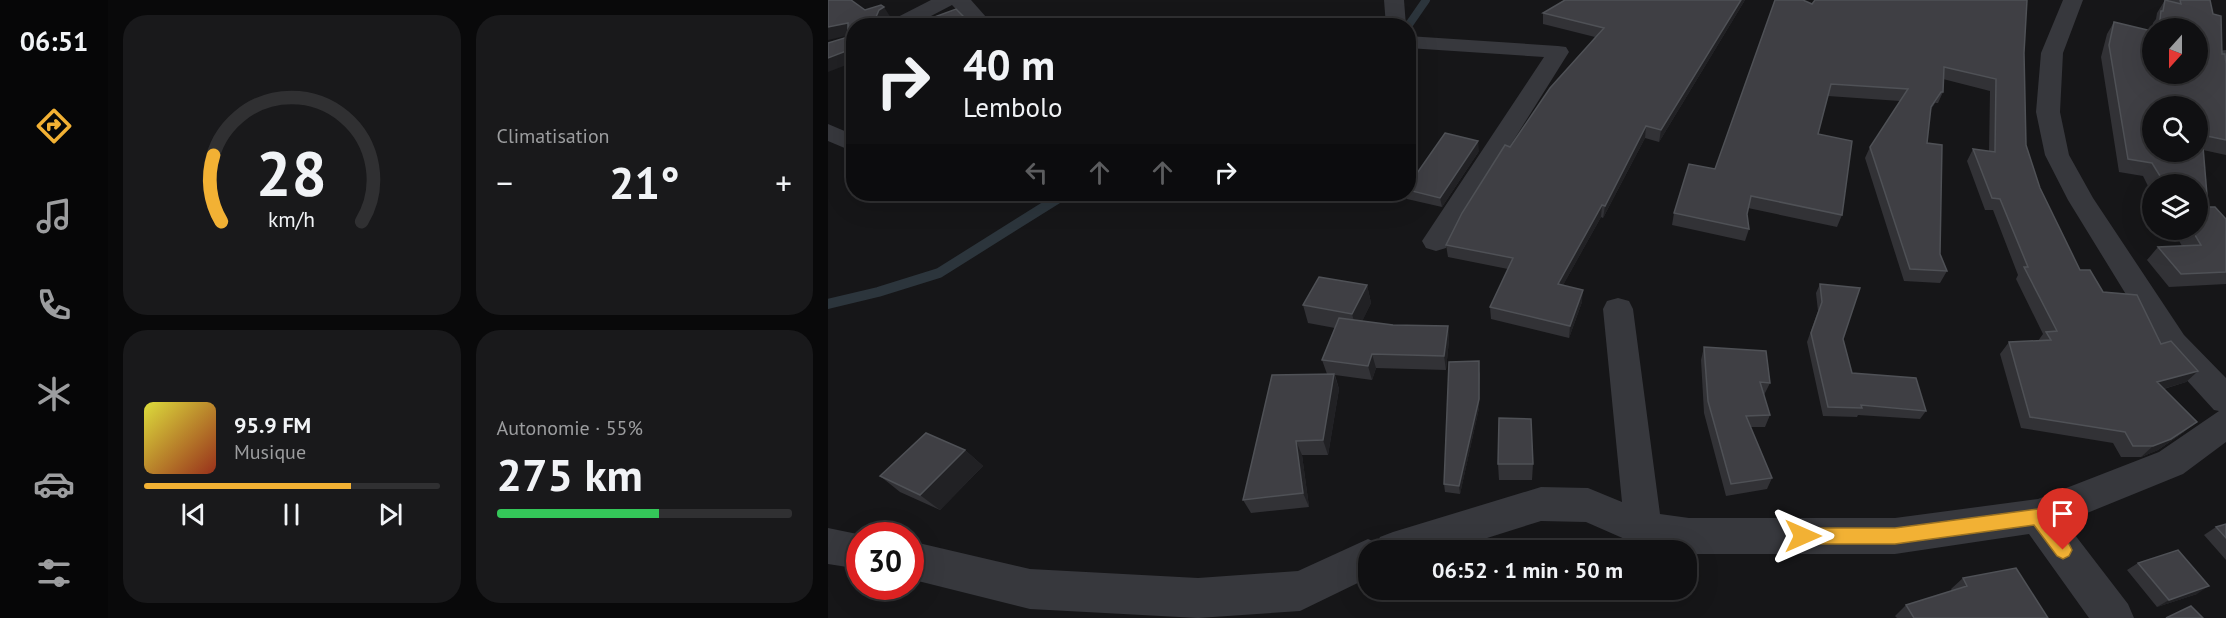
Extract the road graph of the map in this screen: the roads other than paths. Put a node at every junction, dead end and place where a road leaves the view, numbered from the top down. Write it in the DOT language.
graph roads {
  1 [pos="946,0"];
  2 [pos="961,0"];
  3 [pos="1394,0"];
  4 [pos="2073,0"];
  5 [pos="911,18"];
  6 [pos="976,18"];
  7 [pos="1395,18"];
  8 [pos="1416,43"];
  9 [pos="828,131"];
  10 [pos="846,141"];
  11 [pos="1436,242"];
  12 [pos="1618,309"];
  13 [pos="2226,400"];
  14 [pos="2226,423"];
  15 [pos="2038,516"];
  16 [pos="1642,529"];
  17 [pos="1425,540"];
  18 [pos="828,546"];
  19 [pos="846,549"];
  20 [pos="924,563"];
  21 [pos="1358,563"];
  22 [pos="2114,618"];
  1 -- 5 [label="street"];
  2 -- 6 [label="street"];
  3 -- 7 [label="street"];
  4 -- 13 [label="street"];
  8 -- 11 [label="street"];
  9 -- 10 [label="street"];
  12 -- 16 [label="street"];
  14 -- 15 [label="street"];
  15 -- 16 [label="street"];
  15 -- 22 [label="street"];
  16 -- 17 [label="street"];
  18 -- 19 [label="street"];
  20 -- 21 [label="street"];
}
